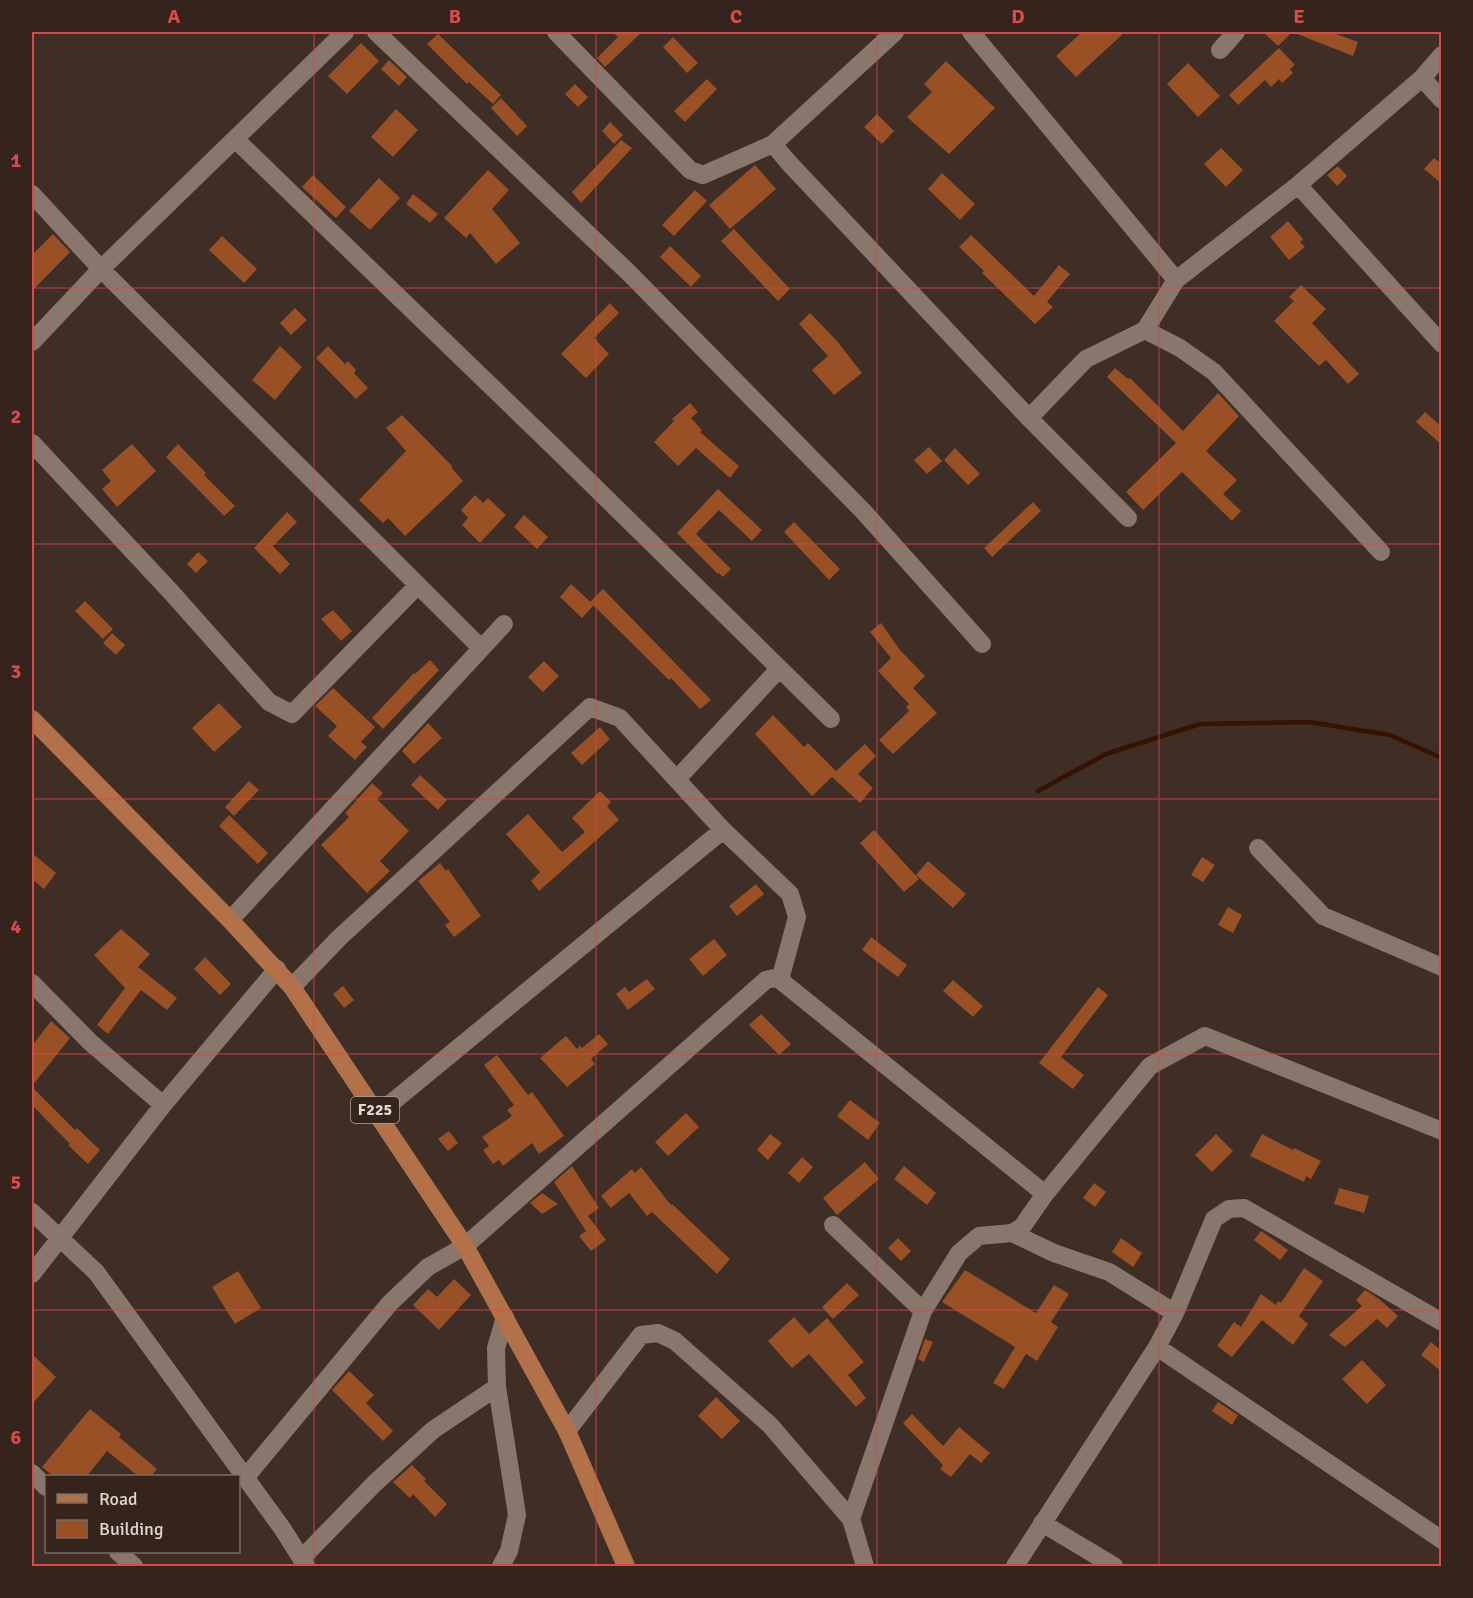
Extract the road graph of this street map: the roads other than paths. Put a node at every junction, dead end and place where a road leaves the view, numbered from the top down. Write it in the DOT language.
graph roads {
  1 [pos="345,32"];
  2 [pos="376,32"];
  3 [pos="556,32"];
  4 [pos="895,32"];
  5 [pos="971,32"];
  6 [pos="1236,32"];
  7 [pos="1220,50"];
  8 [pos="1442,55"];
  9 [pos="1422,78"];
  10 [pos="1442,100"];
  11 [pos="235,139"];
  12 [pos="773,144"];
  13 [pos="1298,185"];
  14 [pos="32,194"];
  15 [pos="101,269"];
  16 [pos="1176,280"];
  17 [pos="1145,330"];
  18 [pos="32,342"];
  19 [pos="1442,344"];
  20 [pos="1029,418"];
  21 [pos="32,443"];
  22 [pos="1128,518"];
  23 [pos="1381,552"];
  24 [pos="418,585"];
  25 [pos="504,624"];
  26 [pos="982,644"];
  27 [pos="481,648"];
  28 [pos="779,669"];
  29 [pos="32,718"];
  30 [pos="831,719"];
  31 [pos="677,779"];
  32 [pos="723,830"];
  33 [pos="1258,848"];
  34 [pos="230,920"];
  35 [pos="1442,967"];
  36 [pos="277,969"];
  37 [pos="780,980"];
  38 [pos="32,983"];
  39 [pos="292,987"];
  40 [pos="163,1105"];
  41 [pos="378,1114"];
  42 [pos="1442,1131"];
  43 [pos="1045,1194"];
  44 [pos="32,1212"];
  45 [pos="833,1225"];
  46 [pos="1012,1233"];
  47 [pos="60,1239"];
  48 [pos="465,1246"];
  49 [pos="32,1274"];
  50 [pos="922,1311"];
  51 [pos="1174,1313"];
  52 [pos="505,1317"];
  53 [pos="1442,1322"];
  54 [pos="1157,1347"];
  55 [pos="497,1387"];
  56 [pos="567,1431"];
  57 [pos="32,1473"];
  58 [pos="245,1478"];
  59 [pos="45,1486"];
  60 [pos="851,1519"];
  61 [pos="1042,1523"];
  62 [pos="1442,1540"];
  63 [pos="120,1553"];
  64 [pos="304,1562"];
  65 [pos="134,1566"];
  66 [pos="501,1566"];
  67 [pos="626,1566"];
  68 [pos="865,1566"];
  69 [pos="1015,1566"];
  70 [pos="1114,1566"];
  1 -- 11 [label="street"];
  2 -- 26 [label="street"];
  3 -- 12 [label="street"];
  4 -- 12 [label="street"];
  5 -- 16 [label="street"];
  6 -- 7 [label="street"];
  8 -- 9 [label="street"];
  9 -- 10 [label="street"];
  9 -- 13 [label="street"];
  11 -- 15 [label="street"];
  11 -- 28 [label="street"];
  12 -- 20 [label="street"];
  13 -- 16 [label="street"];
  13 -- 19 [label="street"];
  14 -- 15 [label="street"];
  15 -- 18 [label="street"];
  15 -- 24 [label="street"];
  16 -- 17 [label="street"];
  17 -- 20 [label="street"];
  17 -- 23 [label="street"];
  20 -- 22 [label="street"];
  21 -- 24 [label="street"];
  24 -- 27 [label="street"];
  25 -- 27 [label="street"];
  27 -- 34 [label="street"];
  28 -- 30 [label="street"];
  28 -- 31 [label="street"];
  29 -- 34 [label="main road, F225"];
  31 -- 32 [label="street"];
  31 -- 39 [label="street"];
  32 -- 37 [label="street"];
  32 -- 41 [label="street"];
  33 -- 35 [label="street"];
  34 -- 36 [label="main road, F225"];
  36 -- 39 [label="main road, F225"];
  36 -- 40 [label="street"];
  37 -- 43 [label="street"];
  37 -- 48 [label="street"];
  38 -- 40 [label="street"];
  39 -- 41 [label="main road, F225"];
  40 -- 47 [label="street"];
  41 -- 48 [label="main road, F225"];
  42 -- 43 [label="street"];
  43 -- 46 [label="street"];
  44 -- 47 [label="street"];
  45 -- 50 [label="street"];
  46 -- 50 [label="street"];
  46 -- 51 [label="street"];
  47 -- 49 [label="street"];
  47 -- 58 [label="street"];
  48 -- 52 [label="main road, F225"];
  48 -- 58 [label="street"];
  50 -- 60 [label="street"];
  51 -- 53 [label="street"];
  51 -- 54 [label="street"];
  52 -- 55 [label="street"];
  52 -- 56 [label="main road, F225"];
  54 -- 61 [label="street"];
  54 -- 62 [label="street"];
  55 -- 64 [label="street"];
  55 -- 66 [label="street"];
  56 -- 60 [label="street"];
  56 -- 67 [label="main road, F225"];
  57 -- 59 [label="street"];
  58 -- 64 [label="street"];
  60 -- 68 [label="street"];
  61 -- 69 [label="street"];
  61 -- 70 [label="street"];
  63 -- 65 [label="street"];
}
